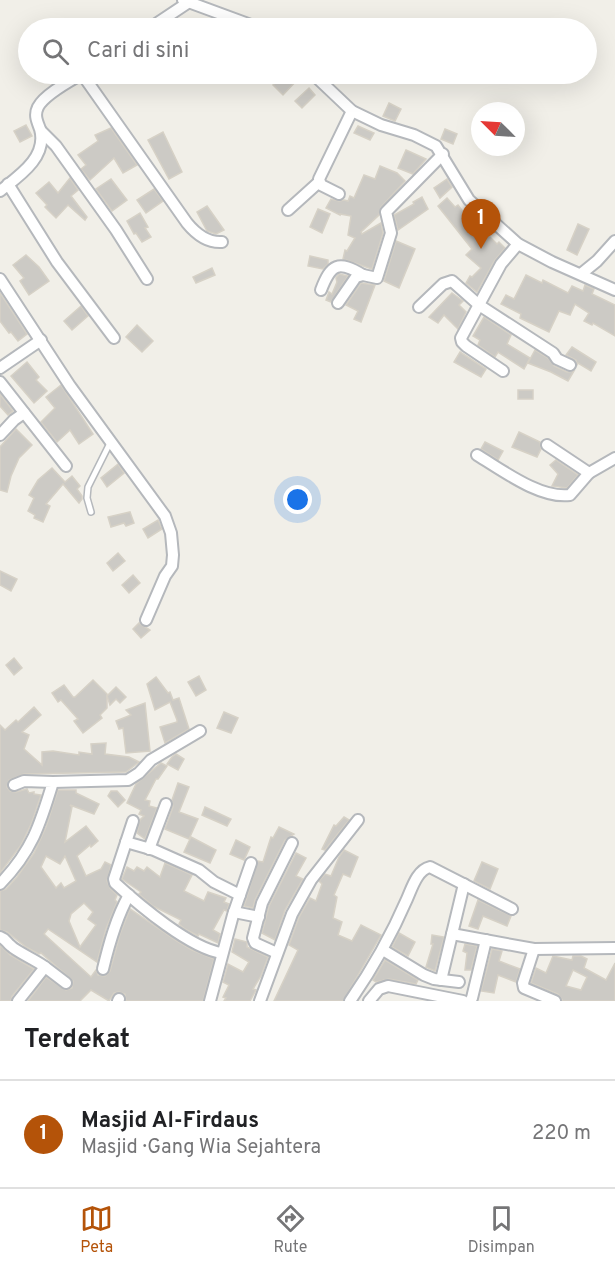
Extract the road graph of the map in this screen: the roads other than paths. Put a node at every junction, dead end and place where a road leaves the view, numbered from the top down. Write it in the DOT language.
graph roads {
  1 [pos="186,1"];
  2 [pos="163,18"];
  3 [pos="232,18"];
  4 [pos="65,84"];
  5 [pos="89,84"];
  6 [pos="324,84"];
  7 [pos="352,111"];
  8 [pos="41,131"];
  9 [pos="443,154"];
  10 [pos="319,182"];
  11 [pos="4,187"];
  12 [pos="339,194"];
  13 [pos="288,210"];
  14 [pos="615,241"];
  15 [pos="222,242"];
  16 [pos="518,244"];
  17 [pos="581,274"];
  18 [pos="363,275"];
  19 [pos="0,279"];
  20 [pos="147,279"];
  21 [pos="321,290"];
  22 [pos="615,290"];
  23 [pos="338,303"];
  24 [pos="479,305"];
  25 [pos="419,307"];
  26 [pos="114,338"];
  27 [pos="41,340"];
  28 [pos="570,365"];
  29 [pos="0,368"];
  30 [pos="503,371"];
  31 [pos="0,382"];
  32 [pos="24,412"];
  33 [pos="0,435"];
  34 [pos="111,441"];
  35 [pos="547,445"];
  36 [pos="477,455"];
  37 [pos="615,458"];
  38 [pos="66,466"];
  39 [pos="589,473"];
  40 [pos="91,512"];
  41 [pos="146,620"];
  42 [pos="200,731"];
  43 [pos="53,782"];
  44 [pos="14,785"];
  45 [pos="166,804"];
  46 [pos="358,820"];
  47 [pos="133,821"];
  48 [pos="126,842"];
  49 [pos="292,843"];
  50 [pos="149,849"];
  51 [pos="251,863"];
  52 [pos="0,884"];
  53 [pos="464,884"];
  54 [pos="129,895"];
  55 [pos="240,895"];
  56 [pos="512,909"];
  57 [pos="234,912"];
  58 [pos="260,916"];
  59 [pos="452,934"];
  60 [pos="0,937"];
  61 [pos="486,939"];
  62 [pos="615,948"];
  63 [pos="534,949"];
  64 [pos="383,950"];
  65 [pos="222,953"];
  66 [pos="277,953"];
  67 [pos="45,967"];
  68 [pos="103,969"];
  69 [pos="441,980"];
  70 [pos="459,982"];
  71 [pos="66,983"];
  72 [pos="18,1001"];
  73 [pos="210,1001"];
  74 [pos="260,1001"];
  75 [pos="350,1001"];
  76 [pos="369,1001"];
  77 [pos="463,1001"];
  78 [pos="470,1001"];
  79 [pos="555,1001"];
  1 -- 2 [label="street"];
  1 -- 3 [label="street"];
  4 -- 8 [label="street"];
  5 -- 15 [label="street"];
  6 -- 7 [label="street"];
  7 -- 9 [label="street"];
  7 -- 10 [label="street"];
  8 -- 11 [label="street"];
  8 -- 20 [label="street"];
  9 -- 16 [label="street"];
  9 -- 18 [label="street"];
  10 -- 12 [label="street"];
  10 -- 13 [label="street"];
  11 -- 26 [label="street"];
  14 -- 17 [label="street"];
  16 -- 17 [label="street"];
  16 -- 24 [label="street"];
  17 -- 22 [label="street"];
  18 -- 21 [label="street"];
  18 -- 23 [label="street"];
  19 -- 27 [label="street"];
  24 -- 25 [label="street"];
  24 -- 28 [label="street"];
  24 -- 30 [label="street"];
  27 -- 29 [label="street"];
  27 -- 34 [label="street"];
  31 -- 32 [label="street"];
  32 -- 33 [label="street"];
  32 -- 38 [label="street"];
  34 -- 40 [label="lane"];
  34 -- 41 [label="street"];
  35 -- 39 [label="street"];
  36 -- 39 [label="street"];
  37 -- 39 [label="street"];
  42 -- 43 [label="street"];
  43 -- 44 [label="street"];
  43 -- 52 [label="street"];
  45 -- 50 [label="street"];
  46 -- 66 [label="street"];
  47 -- 48 [label="street"];
  48 -- 50 [label="street"];
  48 -- 54 [label="street"];
  49 -- 58 [label="street"];
  50 -- 55 [label="street"];
  51 -- 55 [label="street"];
  53 -- 56 [label="street"];
  53 -- 59 [label="street"];
  53 -- 64 [label="street"];
  54 -- 65 [label="street"];
  54 -- 68 [label="street"];
  55 -- 57 [label="street"];
  57 -- 58 [label="street"];
  57 -- 65 [label="street"];
  58 -- 66 [label="street"];
  59 -- 61 [label="street"];
  59 -- 69 [label="street"];
  60 -- 67 [label="street"];
  61 -- 63 [label="street"];
  61 -- 78 [label="street"];
  62 -- 63 [label="street"];
  63 -- 79 [label="street"];
  64 -- 69 [label="street"];
  64 -- 75 [label="street"];
  65 -- 73 [label="street"];
  66 -- 74 [label="street"];
  67 -- 71 [label="street"];
  67 -- 72 [label="street"];
  69 -- 70 [label="street"];
  76 -- 77 [label="street"];
}
